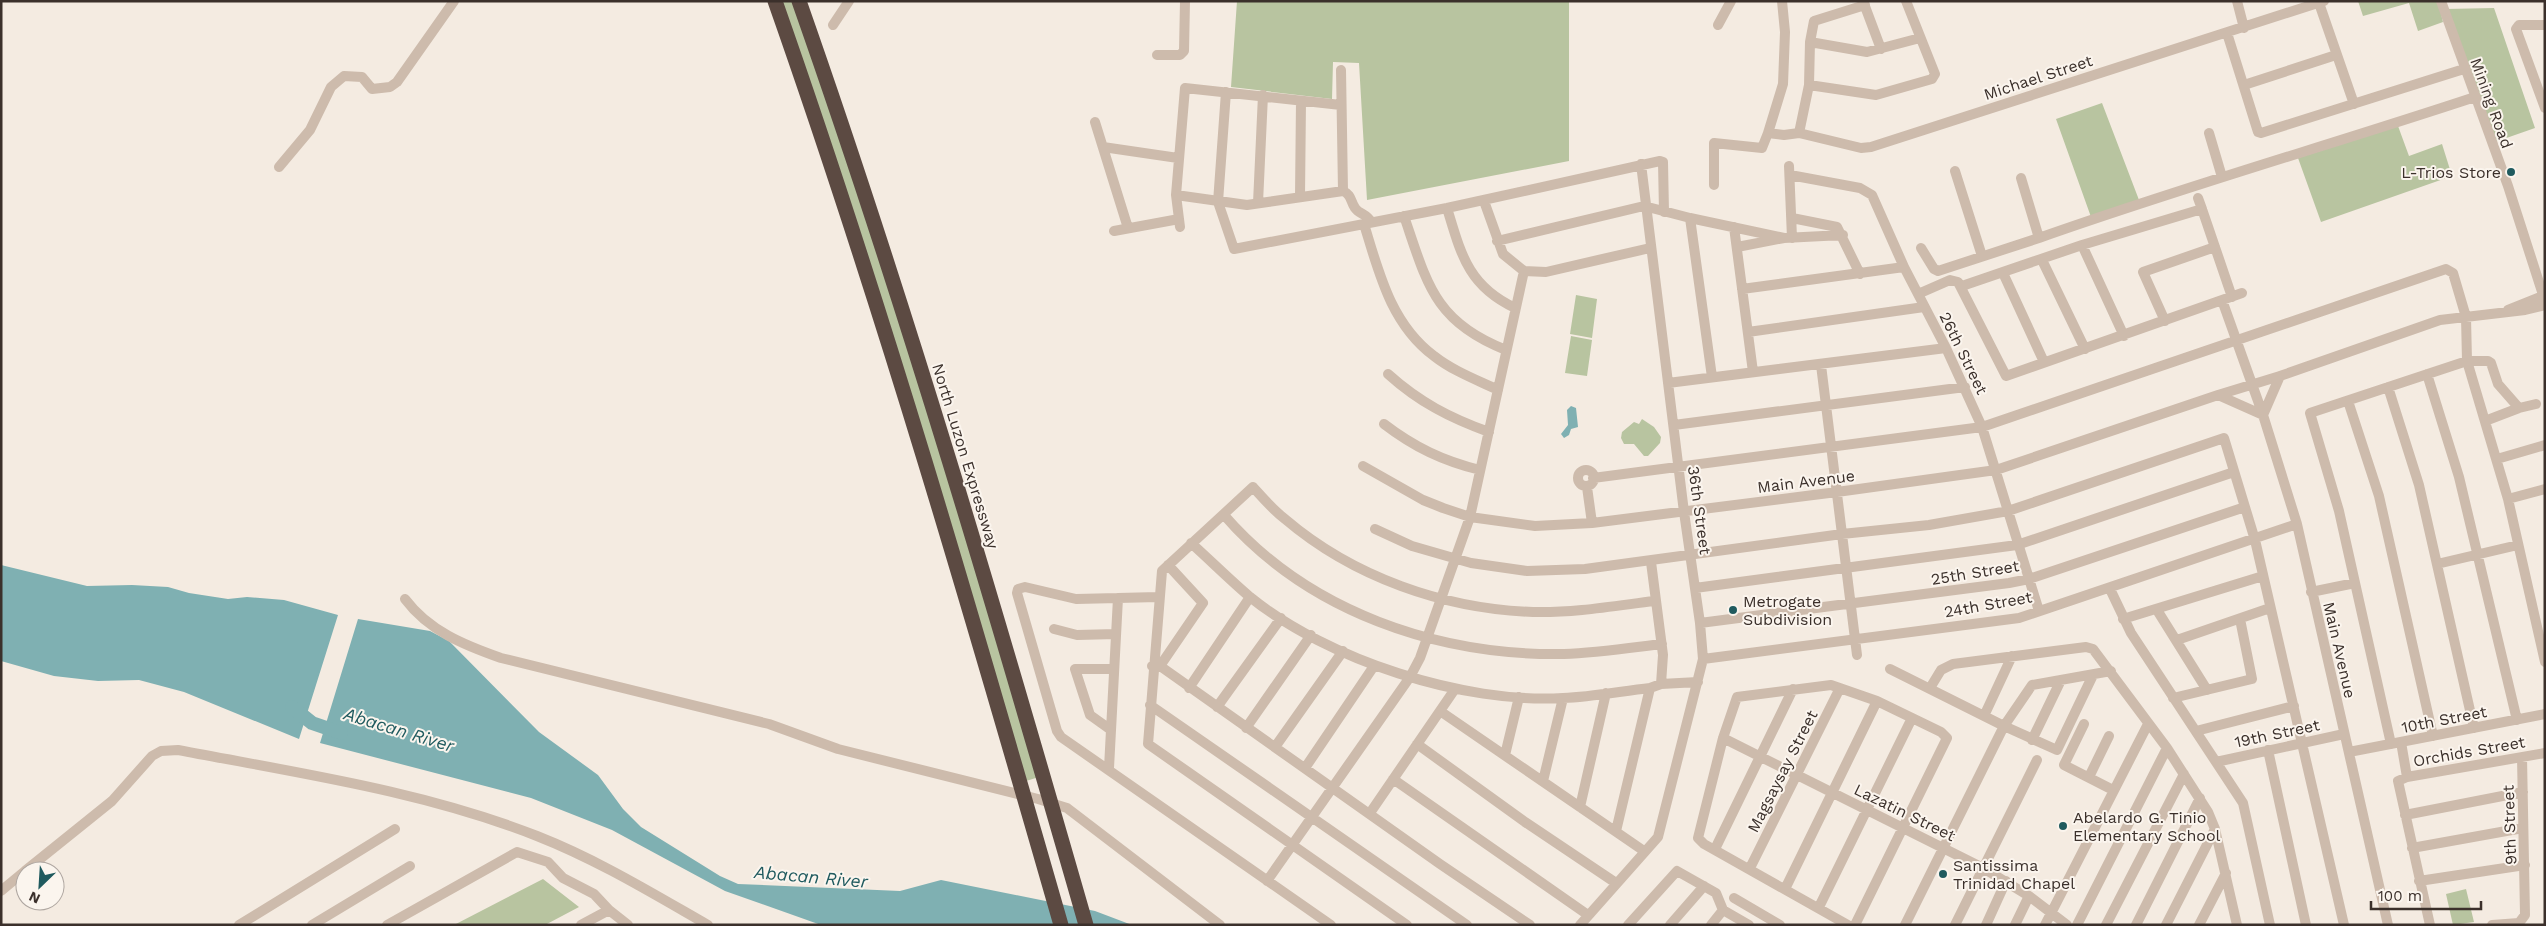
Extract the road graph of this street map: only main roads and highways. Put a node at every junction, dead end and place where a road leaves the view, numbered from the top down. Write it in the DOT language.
graph roads {
  1 [pos="775,1"];
  2 [pos="799,1"];
  3 [pos="1061,925"];
  4 [pos="1086,925"];
  1 -- 3 [label="highway"];
  2 -- 4 [label="highway, North Luzon Expressway"];
}
